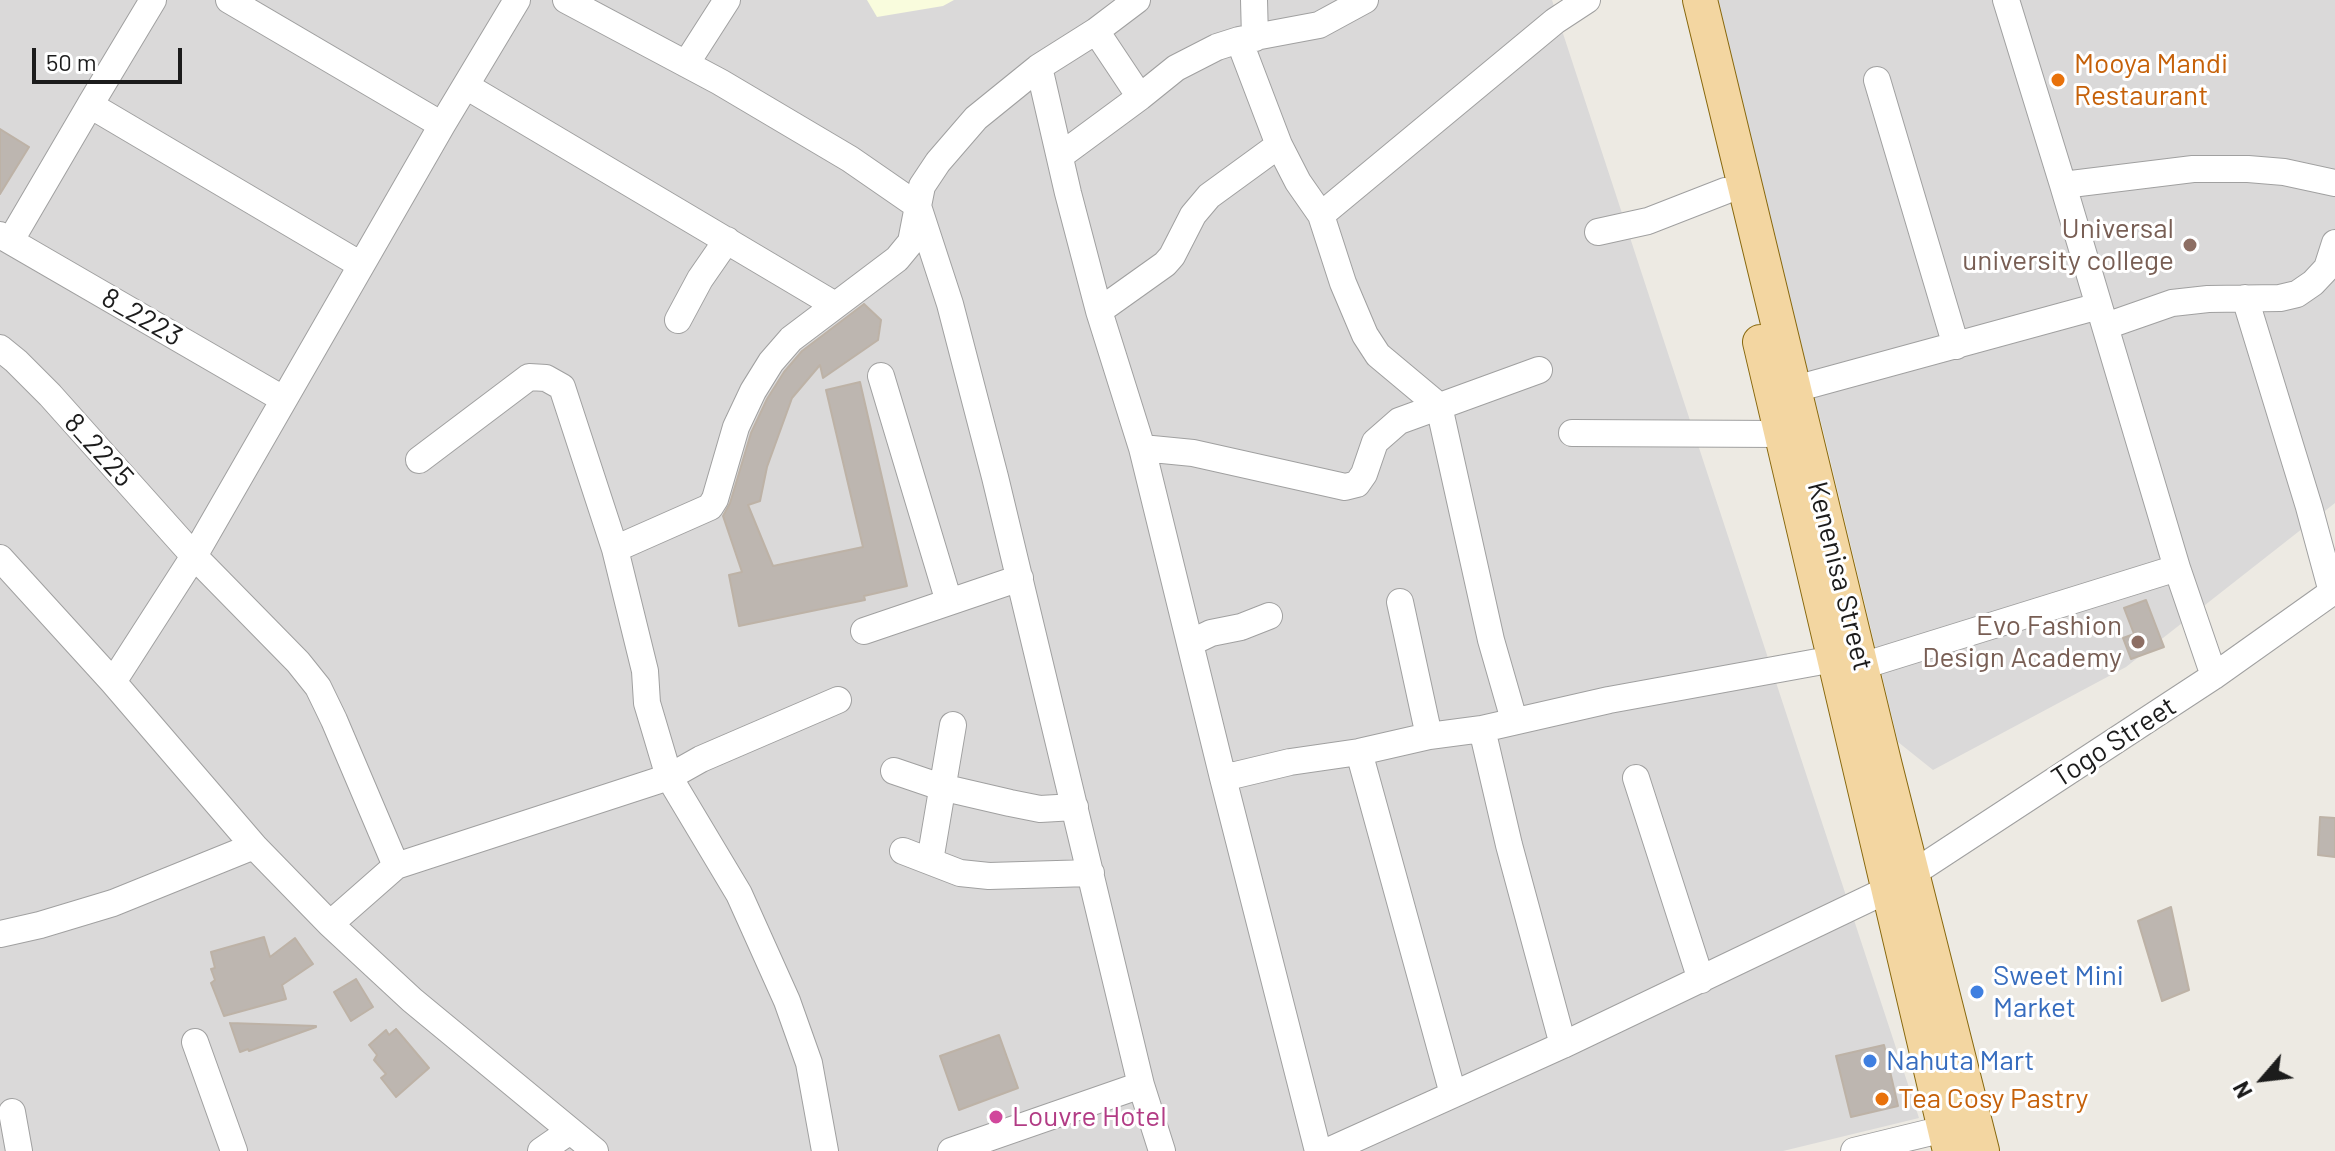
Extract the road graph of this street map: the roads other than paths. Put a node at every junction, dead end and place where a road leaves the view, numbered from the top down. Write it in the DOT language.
graph roads {
  1 [pos="153,0"];
  2 [pos="229,0"];
  3 [pos="517,0"];
  4 [pos="566,0"];
  5 [pos="727,0"];
  6 [pos="1137,0"];
  7 [pos="1254,0"];
  8 [pos="1365,0"];
  9 [pos="1587,0"];
  10 [pos="1676,0"];
  11 [pos="1700,0"];
  12 [pos="2006,0"];
  13 [pos="1096,31"];
  14 [pos="1247,39"];
  15 [pos="686,64"];
  16 [pos="1039,67"];
  17 [pos="1877,80"];
  18 [pos="466,86"];
  19 [pos="1140,97"];
  20 [pos="90,105"];
  21 [pos="442,125"];
  22 [pos="1279,145"];
  23 [pos="1060,156"];
  24 [pos="2335,183"];
  25 [pos="2063,185"];
  26 [pos="1725,191"];
  27 [pos="918,206"];
  28 [pos="1321,215"];
  29 [pos="1598,232"];
  30 [pos="5,238"];
  31 [pos="727,240"];
  32 [pos="2335,243"];
  33 [pos="361,265"];
  34 [pos="2245,298"];
  35 [pos="835,305"];
  36 [pos="1099,311"];
  37 [pos="2102,316"];
  38 [pos="678,320"];
  39 [pos="1956,346"];
  40 [pos="0,348"];
  41 [pos="1539,370"];
  42 [pos="881,376"];
  43 [pos="1795,389"];
  44 [pos="283,399"];
  45 [pos="1439,406"];
  46 [pos="1572,433"];
  47 [pos="1781,434"];
  48 [pos="1142,448"];
  49 [pos="419,460"];
  50 [pos="615,549"];
  51 [pos="194,556"];
  52 [pos="0,558"];
  53 [pos="2177,568"];
  54 [pos="1020,578"];
  55 [pos="2333,591"];
  56 [pos="949,602"];
  57 [pos="1400,602"];
  58 [pos="1269,616"];
  59 [pos="864,631"];
  60 [pos="1190,643"];
  61 [pos="1848,662"];
  62 [pos="2214,676"];
  63 [pos="113,682"];
  64 [pos="838,700"];
  65 [pos="1514,720"];
  66 [pos="953,725"];
  67 [pos="1482,729"];
  68 [pos="1429,736"];
  69 [pos="1359,752"];
  70 [pos="894,771"];
  71 [pos="669,777"];
  72 [pos="1223,778"];
  73 [pos="1636,778"];
  74 [pos="941,787"];
  75 [pos="1075,807"];
  76 [pos="254,846"];
  77 [pos="903,851"];
  78 [pos="930,861"];
  79 [pos="396,866"];
  80 [pos="1091,873"];
  81 [pos="1901,882"];
  82 [pos="330,924"];
  83 [pos="0,934"];
  84 [pos="1701,980"];
  85 [pos="195,1042"];
  86 [pos="1563,1045"];
  87 [pos="1141,1085"];
  88 [pos="1453,1094"];
  89 [pos="12,1112"];
  90 [pos="570,1131"];
  91 [pos="1947,1140"];
  92 [pos="19,1151"];
  93 [pos="234,1151"];
  94 [pos="541,1151"];
  95 [pos="595,1151"];
  96 [pos="825,1151"];
  97 [pos="951,1151"];
  98 [pos="1162,1151"];
  99 [pos="1318,1151"];
  100 [pos="1328,1151"];
  101 [pos="1854,1151"];
  102 [pos="1982,1151"];
  1 -- 20 [label="street"];
  2 -- 21 [label="street"];
  3 -- 18 [label="street"];
  4 -- 15 [label="street"];
  5 -- 15 [label="street"];
  6 -- 13 [label="street"];
  7 -- 14 [label="street"];
  8 -- 14 [label="street"];
  9 -- 28 [label="street"];
  10 -- 26 [label="main road, Kenenisa Street"];
  11 -- 43 [label="main road, Kenenisa Street"];
  12 -- 25 [label="street"];
  13 -- 16 [label="street"];
  13 -- 19 [label="street"];
  14 -- 19 [label="street"];
  14 -- 22 [label="street"];
  15 -- 27 [label="street"];
  16 -- 23 [label="street"];
  16 -- 27 [label="street"];
  17 -- 39 [label="street"];
  18 -- 21 [label="street"];
  18 -- 31 [label="street"];
  19 -- 23 [label="street"];
  20 -- 30 [label="street"];
  20 -- 33 [label="street"];
  21 -- 33 [label="street"];
  22 -- 28 [label="street"];
  22 -- 36 [label="street"];
  23 -- 36 [label="street"];
  24 -- 25 [label="street"];
  25 -- 37 [label="street"];
  26 -- 29 [label="street"];
  26 -- 47 [label="main road, Kenenisa Street"];
  27 -- 35 [label="street"];
  27 -- 54 [label="street"];
  28 -- 45 [label="street"];
  30 -- 44 [label="street, 8_2223"];
  31 -- 35 [label="street"];
  31 -- 38 [label="street"];
  32 -- 34 [label="street"];
  33 -- 44 [label="street"];
  34 -- 37 [label="street"];
  34 -- 55 [label="street"];
  35 -- 50 [label="street"];
  36 -- 48 [label="street"];
  37 -- 39 [label="street"];
  37 -- 53 [label="street"];
  39 -- 43 [label="street"];
  40 -- 51 [label="street, 8_2225"];
  41 -- 45 [label="street"];
  42 -- 56 [label="street"];
  43 -- 61 [label="main road, Kenenisa Street"];
  44 -- 51 [label="street"];
  45 -- 48 [label="street"];
  45 -- 65 [label="street"];
  46 -- 47 [label="street"];
  47 -- 61 [label="main road, Kenenisa Street"];
  48 -- 60 [label="street"];
  49 -- 50 [label="street"];
  50 -- 71 [label="street"];
  51 -- 63 [label="street"];
  51 -- 79 [label="street, 8_2225"];
  52 -- 63 [label="street"];
  53 -- 61 [label="street"];
  53 -- 62 [label="street"];
  54 -- 56 [label="street"];
  54 -- 75 [label="street"];
  55 -- 62 [label="street, Togo Street"];
  56 -- 59 [label="street"];
  57 -- 68 [label="street"];
  58 -- 60 [label="street"];
  60 -- 72 [label="street"];
  61 -- 65 [label="street"];
  61 -- 81 [label="main road, Kenenisa Street"];
  62 -- 81 [label="street, Togo Street"];
  63 -- 76 [label="street"];
  64 -- 71 [label="street"];
  65 -- 67 [label="street"];
  66 -- 74 [label="street"];
  67 -- 68 [label="street"];
  67 -- 86 [label="street"];
  68 -- 69 [label="street"];
  69 -- 72 [label="street"];
  69 -- 88 [label="street"];
  70 -- 74 [label="street"];
  71 -- 79 [label="street"];
  71 -- 96 [label="street"];
  72 -- 99 [label="street"];
  73 -- 84 [label="street"];
  74 -- 75 [label="street"];
  74 -- 78 [label="street"];
  75 -- 80 [label="street"];
  76 -- 82 [label="street"];
  76 -- 83 [label="street"];
  77 -- 78 [label="street"];
  78 -- 80 [label="street"];
  79 -- 82 [label="street"];
  80 -- 87 [label="street"];
  81 -- 84 [label="street, Togo Street"];
  81 -- 91 [label="main road, Kenenisa Street"];
  81 -- 102 [label="main road, Kenenisa Street"];
  82 -- 90 [label="street"];
  84 -- 86 [label="street, Togo Street"];
  85 -- 93 [label="street"];
  86 -- 88 [label="street, Togo Street"];
  87 -- 97 [label="street"];
  87 -- 98 [label="street"];
  88 -- 100 [label="street, Togo Street"];
  89 -- 92 [label="street"];
  90 -- 94 [label="street"];
  90 -- 95 [label="street"];
  91 -- 101 [label="street"];
}
